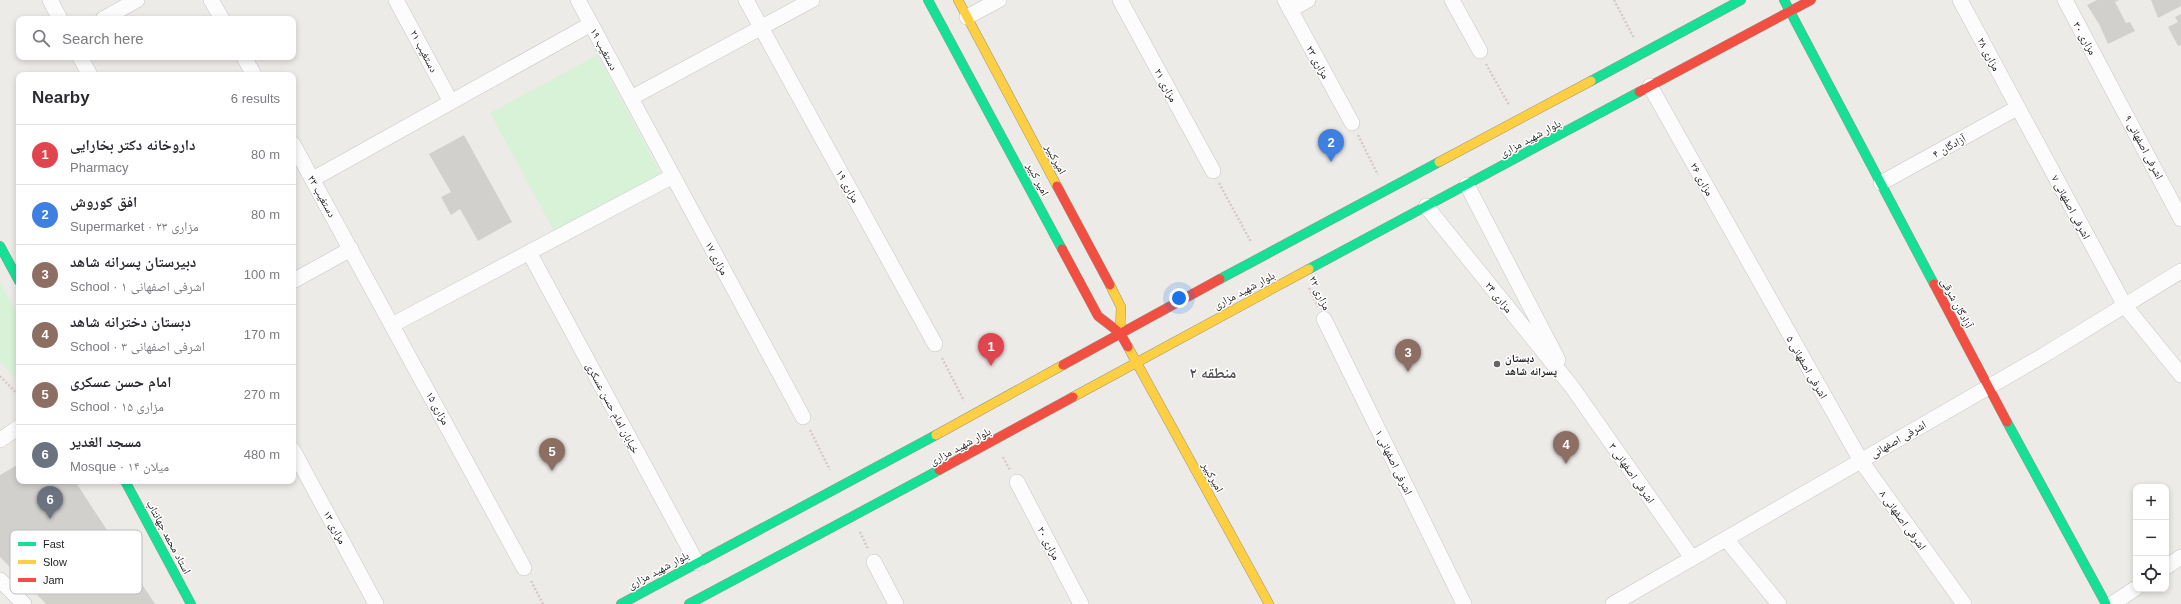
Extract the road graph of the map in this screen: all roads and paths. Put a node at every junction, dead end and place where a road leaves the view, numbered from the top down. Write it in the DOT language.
graph roads {
  1 [pos="50,0"];
  2 [pos="137,0"];
  3 [pos="211,0"];
  4 [pos="396,0"];
  5 [pos="578,0"];
  6 [pos="746,0"];
  7 [pos="812,0"];
  8 [pos="928,0"];
  9 [pos="958,0"];
  10 [pos="999,0"];
  11 [pos="1120,0"];
  12 [pos="1308,0"];
  13 [pos="1452,0"];
  14 [pos="1614,0"];
  15 [pos="1741,0"];
  16 [pos="1784,0"];
  17 [pos="1792,0"];
  18 [pos="1811,0"];
  19 [pos="1960,0"];
  20 [pos="2065,0"];
  21 [pos="1287,5"];
  22 [pos="1791,10"];
  23 [pos="58,16"];
  24 [pos="108,16"];
  25 [pos="220,16"];
  26 [pos="967,17"];
  27 [pos="591,24"];
  28 [pos="762,27"];
  29 [pos="1480,51"];
  30 [pos="1643,54"];
  31 [pos="82,60"];
  32 [pos="246,60"];
  33 [pos="88,72"];
  34 [pos="252,72"];
  35 [pos="2106,76"];
  36 [pos="1650,86"];
  37 [pos="631,98"];
  38 [pos="451,102"];
  39 [pos="2017,108"];
  40 [pos="1518,121"];
  41 [pos="1352,123"];
  42 [pos="296,149"];
  43 [pos="1213,170"];
  44 [pos="673,176"];
  45 [pos="313,179"];
  46 [pos="1881,183"];
  47 [pos="1467,185"];
  48 [pos="1386,191"];
  49 [pos="1426,206"];
  50 [pos="2181,219"];
  51 [pos="0,246"];
  52 [pos="351,249"];
  53 [pos="529,252"];
  54 [pos="1260,258"];
  55 [pos="1754,272"];
  56 [pos="2181,272"];
  57 [pos="1302,273"];
  58 [pos="16,276"];
  59 [pos="296,279"];
  60 [pos="2125,306"];
  61 [pos="1324,319"];
  62 [pos="392,325"];
  63 [pos="1120,333"];
  64 [pos="935,344"];
  65 [pos="1136,362"];
  66 [pos="2181,375"];
  67 [pos="0,376"];
  68 [pos="1572,387"];
  69 [pos="1988,387"];
  70 [pos="16,393"];
  71 [pos="972,416"];
  72 [pos="803,418"];
  73 [pos="16,429"];
  74 [pos="0,440"];
  75 [pos="994,441"];
  76 [pos="296,456"];
  77 [pos="1861,461"];
  78 [pos="1018,482"];
  79 [pos="127,484"];
  80 [pos="838,486"];
  81 [pos="852,517"];
  82 [pos="1726,539"];
  83 [pos="2181,557"];
  84 [pos="1692,558"];
  85 [pos="874,562"];
  86 [pos="697,563"];
  87 [pos="2169,565"];
  88 [pos="524,568"];
  89 [pos="0,580"];
  90 [pos="10,590"];
  91 [pos="2133,590"];
  92 [pos="14,594"];
  93 [pos="715,598"];
  94 [pos="24,604"];
  95 [pos="191,604"];
  96 [pos="376,604"];
  97 [pos="543,604"];
  98 [pos="621,604"];
  99 [pos="689,604"];
  100 [pos="896,604"];
  101 [pos="1081,604"];
  102 [pos="1269,604"];
  103 [pos="1464,604"];
  104 [pos="1613,604"];
  105 [pos="1779,604"];
  106 [pos="1964,604"];
  107 [pos="2106,604"];
  108 [pos="2112,604"];
  1 -- 23 [label="street"];
  2 -- 24 [label="street"];
  3 -- 25 [label="street"];
  4 -- 38 [label="street, دستغیب ۲۱"];
  5 -- 27 [label="street, دستغیب ۱۹"];
  6 -- 28 [label="street, مزاری ۱۹"];
  7 -- 28 [label="street"];
  8 -- 63 [label="main road, امیر کبیر"];
  9 -- 26 [label="main road, امیرکبیر"];
  10 -- 26 [label="street"];
  11 -- 43 [label="street, مزاری ۲۱"];
  12 -- 21 [label="street"];
  13 -- 29 [label="street"];
  14 -- 30 [label="path"];
  15 -- 30 [label="main road, بلوار شهید مزاری"];
  16 -- 22 [label="main road, آزادگان شرقی"];
  17 -- 22 [label="main road"];
  18 -- 22 [label="main road, بلوار شهید مزاری"];
  19 -- 39 [label="street, مزاری ۲۸"];
  20 -- 35 [label="street, مزاری ۳۰"];
  21 -- 41 [label="street, مزاری ۲۳"];
  22 -- 36 [label="main road, بلوار شهید مزاری"];
  22 -- 46 [label="main road, آزادگان شرقی"];
  26 -- 63 [label="main road, امیرکبیر"];
  27 -- 37 [label="street, دستغیب ۱۹"];
  27 -- 38 [label="street"];
  28 -- 37 [label="street"];
  28 -- 64 [label="street, مزاری ۱۹"];
  29 -- 40 [label="path"];
  30 -- 40 [label="main road, بلوار شهید مزاری"];
  31 -- 33 [label="street"];
  32 -- 34 [label="street"];
  35 -- 50 [label="street, اشرفی اصفهانی ۹"];
  36 -- 47 [label="main road, بلوار شهید مزاری"];
  36 -- 55 [label="street, مزاری ۲۶"];
  37 -- 44 [label="street, مزاری ۱۷"];
  38 -- 45 [label="street"];
  39 -- 46 [label="street, آزادگان ۴"];
  39 -- 60 [label="street, اشرفی اصفهانی ۷"];
  40 -- 48 [label="main road, بلوار شهید مزاری"];
  41 -- 48 [label="path"];
  42 -- 45 [label="street, دستغیب ۲۳"];
  43 -- 54 [label="path"];
  44 -- 53 [label="street"];
  44 -- 72 [label="street, مزاری ۱۷"];
  45 -- 52 [label="street, دستغیب ۲۳"];
  46 -- 69 [label="main road, آزادگان شرقی"];
  47 -- 49 [label="main road, بلوار شهید مزاری"];
  47 -- 68 [label="street"];
  48 -- 54 [label="main road, بلوار شهید مزاری"];
  49 -- 57 [label="main road, بلوار شهید مزاری"];
  49 -- 68 [label="street, مزاری ۲۴"];
  51 -- 58 [label="main road"];
  52 -- 59 [label="street"];
  52 -- 62 [label="street, مزاری ۱۵"];
  53 -- 62 [label="street"];
  53 -- 86 [label="street, خیابان امام حسن عسکری"];
  54 -- 63 [label="main road, بلوار شهید مزاری"];
  55 -- 77 [label="street, اشرفی اصفهانی ۵"];
  56 -- 60 [label="street, اشرفی اصفهانی"];
  57 -- 61 [label="path, مزاری ۲۲"];
  57 -- 65 [label="main road, بلوار شهید مزاری"];
  60 -- 66 [label="street, اشرفی اصفهانی ۷"];
  60 -- 69 [label="street, اشرفی اصفهانی"];
  61 -- 103 [label="street, اشرفی اصفهانی ۱"];
  62 -- 88 [label="street, مزاری ۱۵"];
  63 -- 65 [label="main road, امیر کبیر"];
  63 -- 71 [label="main road, بلوار شهید مزاری"];
  64 -- 71 [label="path"];
  65 -- 75 [label="main road, بلوار شهید مزاری"];
  65 -- 102 [label="main road, امیرکبیر"];
  67 -- 70 [label="path"];
  68 -- 84 [label="street, اشرفی اصفهانی ۳"];
  69 -- 77 [label="street, اشرفی اصفهانی"];
  69 -- 107 [label="main road, آزادگان شرقی"];
  71 -- 80 [label="main road, بلوار شهید مزاری"];
  72 -- 80 [label="path"];
  73 -- 74 [label="street"];
  75 -- 78 [label="path"];
  75 -- 81 [label="main road, بلوار شهید مزاری"];
  76 -- 96 [label="street, مزاری ۱۳"];
  77 -- 82 [label="street, اشرفی اصفهانی"];
  77 -- 106 [label="street, اشرفی اصفهانی ۸"];
  78 -- 101 [label="street, مزاری ۲۰"];
  79 -- 95 [label="main road, استاد محمد جهانتاب"];
  80 -- 86 [label="main road, بلوار شهید مزاری"];
  81 -- 85 [label="path"];
  81 -- 93 [label="main road, بلوار شهید مزاری"];
  82 -- 84 [label="street, اشرفی اصفهانی"];
  82 -- 105 [label="street"];
  83 -- 87 [label="street"];
  84 -- 104 [label="street, اشرفی اصفهانی"];
  85 -- 100 [label="street"];
  86 -- 98 [label="main road, بلوار شهید مزاری"];
  88 -- 97 [label="path"];
  89 -- 90 [label="street"];
  91 -- 108 [label="street"];
  92 -- 94 [label="street"];
  93 -- 99 [label="main road, بلوار شهید مزاری"];
}
